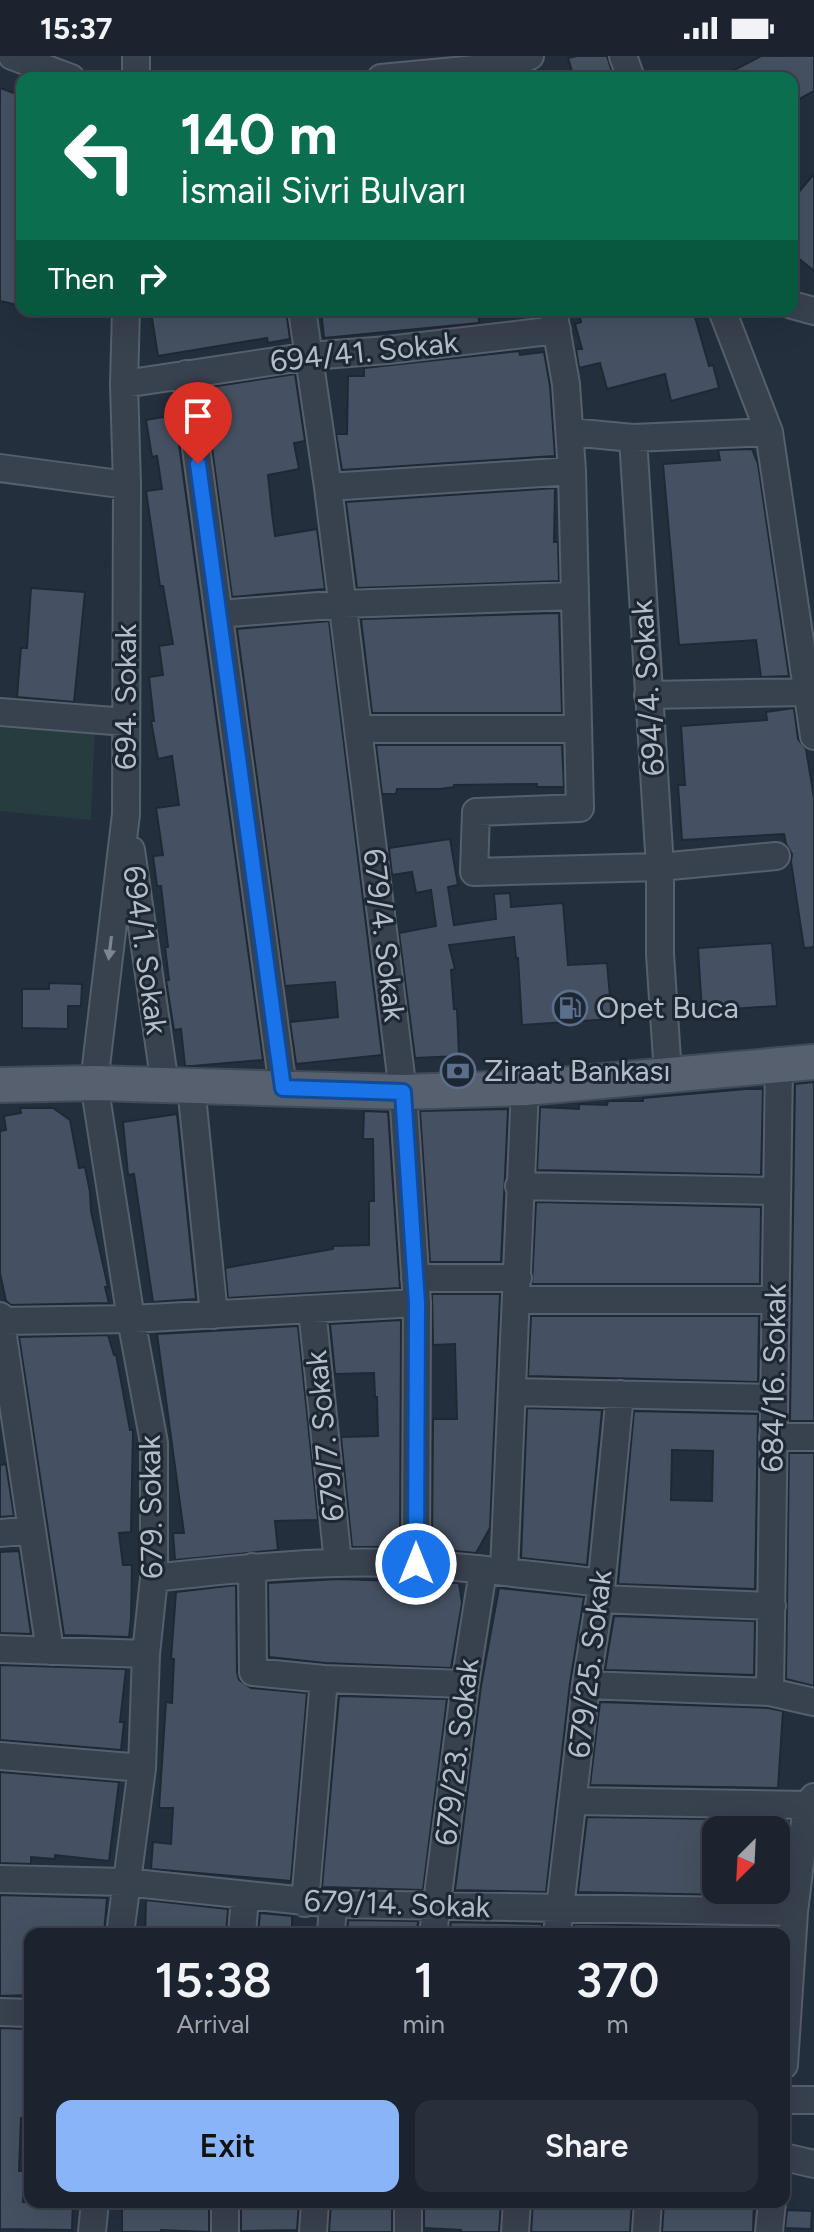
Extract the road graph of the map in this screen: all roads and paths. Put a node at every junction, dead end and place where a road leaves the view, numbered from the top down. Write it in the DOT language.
graph roads {
  1 [pos="12,56"];
  2 [pos="515,67"];
  3 [pos="55,72"];
  4 [pos="454,72"];
  5 [pos="126,316"];
  6 [pos="303,316"];
  7 [pos="724,316"];
  8 [pos="555,320"];
  9 [pos="310,356"];
  10 [pos="186,374"];
  11 [pos="124,384"];
  12 [pos="570,432"];
  13 [pos="769,432"];
  14 [pos="633,438"];
  15 [pos="0,468"];
  16 [pos="572,471"];
  17 [pos="127,485"];
  18 [pos="328,487"];
  19 [pos="575,596"];
  20 [pos="343,604"];
  21 [pos="219,614"];
  22 [pos="809,677"];
  23 [pos="648,695"];
  24 [pos="0,712"];
  25 [pos="126,722"];
  26 [pos="358,729"];
  27 [pos="578,729"];
  28 [pos="814,736"];
  29 [pos="126,814"];
  30 [pos="776,856"];
  31 [pos="660,867"];
  32 [pos="814,1062"];
  33 [pos="779,1064"];
  34 [pos="668,1074"];
  35 [pos="94,1083"];
  36 [pos="0,1085"];
  37 [pos="178,1085"];
  38 [pos="283,1088"];
  39 [pos="525,1088"];
  40 [pos="403,1092"];
  41 [pos="519,1186"];
  42 [pos="777,1191"];
  43 [pos="518,1289"];
  44 [pos="416,1290"];
  45 [pos="776,1300"];
  46 [pos="312,1309"];
  47 [pos="214,1315"];
  48 [pos="0,1319"];
  49 [pos="131,1319"];
  50 [pos="512,1392"];
  51 [pos="620,1394"];
  52 [pos="773,1398"];
  53 [pos="773,1437"];
  54 [pos="814,1437"];
  55 [pos="32,1530"];
  56 [pos="0,1533"];
  57 [pos="338,1563"];
  58 [pos="416,1564"];
  59 [pos="252,1567"];
  60 [pos="494,1571"];
  61 [pos="154,1578"];
  62 [pos="600,1591"];
  63 [pos="772,1606"];
  64 [pos="0,1649"];
  65 [pos="50,1651"];
  66 [pos="146,1654"];
  67 [pos="324,1679"];
  68 [pos="465,1684"];
  69 [pos="586,1685"];
  70 [pos="770,1692"];
  71 [pos="814,1702"];
  72 [pos="0,1756"];
  73 [pos="142,1768"];
  74 [pos="574,1801"];
  75 [pos="810,1801"];
  76 [pos="0,1879"];
  77 [pos="125,1882"];
  78 [pos="245,1896"];
  79 [pos="305,1903"];
  80 [pos="333,1904"];
  81 [pos="437,1907"];
  82 [pos="794,1912"];
  83 [pos="559,1921"];
  84 [pos="121,1928"];
  85 [pos="242,1928"];
  86 [pos="331,1928"];
  87 [pos="434,1928"];
  88 [pos="790,1960"];
  89 [pos="0,2012"];
  90 [pos="24,2013"];
  91 [pos="790,2100"];
  92 [pos="814,2100"];
  93 [pos="790,2158"];
  94 [pos="814,2164"];
  95 [pos="94,2208"];
  96 [pos="225,2208"];
  97 [pos="315,2208"];
  98 [pos="408,2208"];
  99 [pos="517,2208"];
  100 [pos="648,2208"];
  101 [pos="771,2208"];
  102 [pos="92,2232"];
  103 [pos="225,2232"];
  104 [pos="313,2232"];
  105 [pos="408,2232"];
  106 [pos="515,2232"];
  107 [pos="646,2232"];
  108 [pos="769,2232"];
  1 -- 3 [label="street"];
  2 -- 4 [label="street"];
  5 -- 11 [label="street, 694. Sokak"];
  6 -- 9 [label="street, 679/4. Sokak"];
  7 -- 13 [label="street"];
  8 -- 9 [label="street, 694/41. Sokak"];
  8 -- 12 [label="street"];
  9 -- 10 [label="street, 694/41. Sokak"];
  9 -- 18 [label="street, 679/4. Sokak"];
  10 -- 11 [label="street, 694/41. Sokak"];
  10 -- 21 [label="street"];
  11 -- 17 [label="street, 694. Sokak"];
  12 -- 14 [label="street"];
  12 -- 16 [label="street"];
  13 -- 14 [label="street"];
  13 -- 22 [label="street"];
  14 -- 23 [label="street, 694/4. Sokak"];
  15 -- 17 [label="street"];
  16 -- 18 [label="street"];
  16 -- 19 [label="street"];
  17 -- 25 [label="street, 694. Sokak"];
  18 -- 20 [label="street, 679/4. Sokak"];
  19 -- 20 [label="street"];
  19 -- 27 [label="street"];
  20 -- 21 [label="street"];
  20 -- 26 [label="street, 679/4. Sokak"];
  21 -- 38 [label="street"];
  22 -- 23 [label="street"];
  22 -- 28 [label="street"];
  23 -- 31 [label="street, 694/4. Sokak"];
  24 -- 25 [label="street"];
  25 -- 29 [label="street, 694. Sokak"];
  26 -- 27 [label="street"];
  26 -- 40 [label="street, 679/4. Sokak"];
  27 -- 31 [label="street"];
  29 -- 35 [label="street, 694. Sokak, one-way"];
  29 -- 37 [label="street, 694/1. Sokak"];
  30 -- 31 [label="street"];
  31 -- 34 [label="street, 694/4. Sokak"];
  32 -- 33 [label="main road"];
  33 -- 34 [label="main road"];
  33 -- 42 [label="street, 684/16. Sokak"];
  34 -- 39 [label="main road"];
  35 -- 36 [label="main road"];
  35 -- 37 [label="main road"];
  35 -- 49 [label="street, 679. Sokak"];
  37 -- 38 [label="main road"];
  37 -- 47 [label="street, 694/1. Sokak"];
  38 -- 40 [label="main road"];
  39 -- 40 [label="main road"];
  39 -- 41 [label="street, 679/23. Sokak"];
  40 -- 44 [label="street, 679/4. Sokak"];
  41 -- 42 [label="street"];
  41 -- 43 [label="street, 679/23. Sokak"];
  42 -- 45 [label="street, 684/16. Sokak"];
  43 -- 44 [label="street"];
  43 -- 45 [label="street"];
  43 -- 50 [label="street, 679/23. Sokak"];
  44 -- 46 [label="street"];
  44 -- 58 [label="street, 679/4. Sokak"];
  45 -- 52 [label="street, 684/16. Sokak"];
  46 -- 47 [label="street"];
  46 -- 57 [label="street, 679/7. Sokak"];
  47 -- 49 [label="street"];
  48 -- 49 [label="street"];
  48 -- 55 [label="street"];
  49 -- 61 [label="street, 679. Sokak"];
  50 -- 51 [label="street"];
  50 -- 60 [label="street, 679/23. Sokak"];
  51 -- 52 [label="street"];
  51 -- 62 [label="street, 679/25. Sokak"];
  52 -- 53 [label="street, 684/16. Sokak"];
  53 -- 54 [label="street"];
  53 -- 63 [label="street, 684/16. Sokak"];
  55 -- 56 [label="street"];
  55 -- 65 [label="street"];
  57 -- 58 [label="street"];
  57 -- 59 [label="street"];
  58 -- 60 [label="street"];
  59 -- 61 [label="street"];
  59 -- 67 [label="street"];
  60 -- 62 [label="street"];
  60 -- 68 [label="street, 679/23. Sokak"];
  61 -- 66 [label="street, 679. Sokak"];
  62 -- 63 [label="street"];
  62 -- 69 [label="street, 679/25. Sokak"];
  63 -- 70 [label="street, 684/16. Sokak"];
  64 -- 65 [label="street"];
  65 -- 66 [label="street"];
  66 -- 73 [label="street, 679. Sokak"];
  67 -- 68 [label="street"];
  67 -- 79 [label="street"];
  68 -- 81 [label="street, 679/23. Sokak"];
  69 -- 70 [label="street"];
  69 -- 74 [label="street, 679/25. Sokak"];
  70 -- 71 [label="street"];
  72 -- 73 [label="street"];
  73 -- 77 [label="street, 679. Sokak"];
  74 -- 75 [label="street"];
  74 -- 83 [label="street, 679/25. Sokak"];
  75 -- 82 [label="street"];
  76 -- 77 [label="street, 679/14. Sokak"];
  77 -- 78 [label="street, 679/14. Sokak"];
  77 -- 84 [label="street, 679. Sokak"];
  78 -- 79 [label="street, 679/14. Sokak"];
  78 -- 85 [label="street"];
  79 -- 80 [label="street, 679/14. Sokak"];
  80 -- 81 [label="street, 679/14. Sokak"];
  80 -- 86 [label="street"];
  81 -- 83 [label="street, 679/14. Sokak"];
  81 -- 87 [label="street, 679/23. Sokak"];
  82 -- 83 [label="street, 679/14. Sokak"];
  82 -- 88 [label="street"];
  89 -- 90 [label="street"];
  91 -- 92 [label="street"];
  93 -- 94 [label="street"];
  95 -- 102 [label="street"];
  96 -- 103 [label="street"];
  97 -- 104 [label="street"];
  98 -- 105 [label="street"];
  99 -- 106 [label="street"];
  100 -- 107 [label="street"];
  101 -- 108 [label="street"];
}
